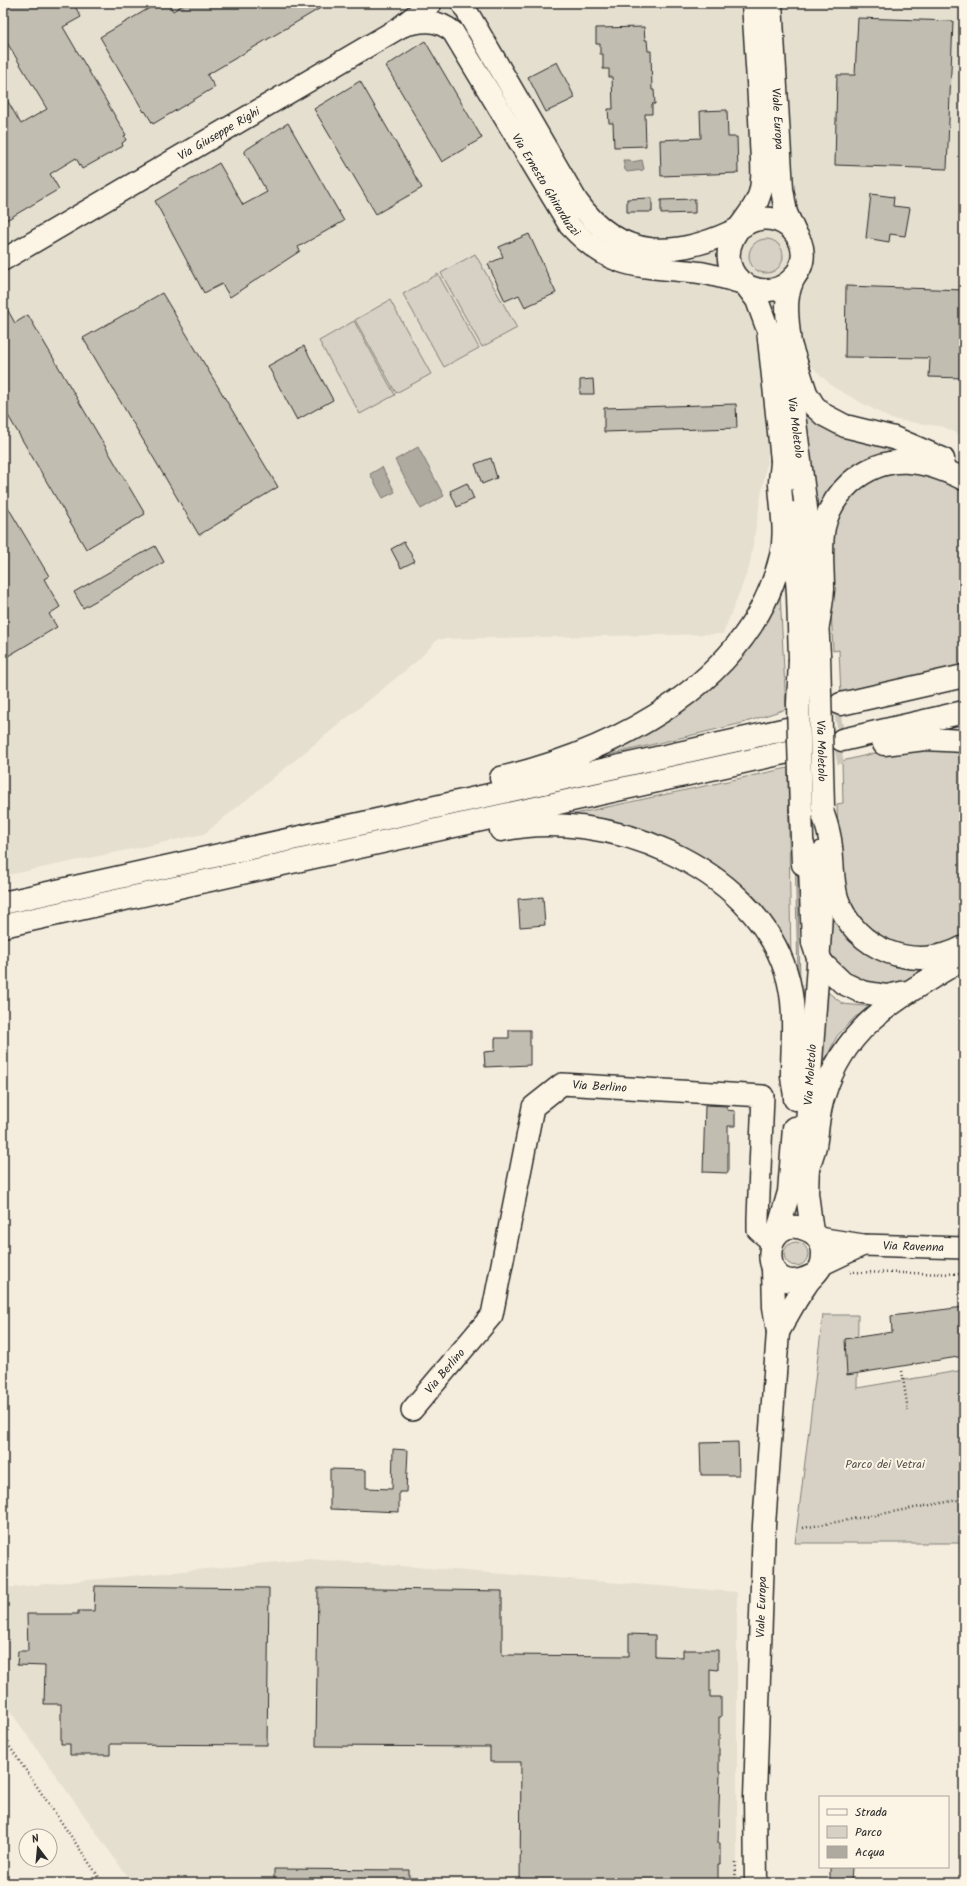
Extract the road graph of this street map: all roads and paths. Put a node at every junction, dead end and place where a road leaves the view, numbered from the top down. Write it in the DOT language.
graph roads {
  1 [pos="431,3"];
  2 [pos="462,3"];
  3 [pos="753,3"];
  4 [pos="771,3"];
  5 [pos="399,28"];
  6 [pos="741,227"];
  7 [pos="795,233"];
  8 [pos="3,260"];
  9 [pos="797,273"];
  10 [pos="745,284"];
  11 [pos="790,344"];
  12 [pos="782,460"];
  13 [pos="964,469"];
  14 [pos="964,479"];
  15 [pos="818,625"];
  16 [pos="810,657"];
  17 [pos="964,676"];
  18 [pos="964,690"];
  19 [pos="964,712"];
  20 [pos="787,723"];
  21 [pos="964,741"];
  22 [pos="788,758"];
  23 [pos="823,811"];
  24 [pos="803,845"];
  25 [pos="261,846"];
  26 [pos="356,848"];
  27 [pos="3,903"];
  28 [pos="3,926"];
  29 [pos="964,947"];
  30 [pos="964,958"];
  31 [pos="819,959"];
  32 [pos="918,986"];
  33 [pos="795,1099"];
  34 [pos="808,1169"];
  35 [pos="815,1235"];
  36 [pos="775,1238"];
  37 [pos="864,1245"];
  38 [pos="964,1248"];
  39 [pos="773,1268"];
  40 [pos="816,1271"];
  41 [pos="843,1272"];
  42 [pos="964,1274"];
  43 [pos="778,1332"];
  44 [pos="902,1370"];
  45 [pos="412,1410"];
  46 [pos="908,1411"];
  47 [pos="964,1499"];
  48 [pos="804,1528"];
  49 [pos="3,1737"];
  50 [pos="104,1883"];
  51 [pos="756,1883"];
  1 -- 5 [label="street, Via Giuseppe Righi"];
  2 -- 6 [label="street, Via Ernesto Ghirarduzzi"];
  3 -- 6 [label="main road, Viale Europa"];
  4 -- 7 [label="main road, Viale Europa"];
  5 -- 8 [label="street, Via Giuseppe Righi"];
  5 -- 10 [label="street, Via Ernesto Ghirarduzzi"];
  6 -- 7 [label="main road"];
  6 -- 10 [label="main road, Via Moletolo"];
  7 -- 9 [label="main road, Via Moletolo"];
  9 -- 10 [label="main road"];
  9 -- 11 [label="main road, Via Moletolo"];
  10 -- 12 [label="main road, Via Moletolo"];
  11 -- 13 [label="main road"];
  11 -- 15 [label="main road, Via Moletolo"];
  12 -- 16 [label="main road, Via Moletolo"];
  12 -- 25 [label="main road"];
  14 -- 15 [label="main road"];
  15 -- 16 [label="main road, Via Moletolo"];
  16 -- 23 [label="main road, Via Moletolo, bridge"];
  16 -- 24 [label="main road, Via Moletolo, bridge"];
  17 -- 18 [label="main road"];
  19 -- 21 [label="main road"];
  20 -- 25 [label="main road"];
  22 -- 26 [label="main road"];
  23 -- 29 [label="main road"];
  23 -- 31 [label="main road, Via Moletolo"];
  24 -- 31 [label="main road"];
  24 -- 33 [label="main road, Via Moletolo"];
  25 -- 27 [label="main road"];
  26 -- 28 [label="main road"];
  26 -- 33 [label="main road"];
  30 -- 32 [label="main road"];
  31 -- 32 [label="main road"];
  31 -- 34 [label="main road, Via Moletolo"];
  32 -- 34 [label="main road"];
  33 -- 36 [label="main road, Via Moletolo"];
  34 -- 35 [label="main road, Via Moletolo"];
  35 -- 36 [label="main road"];
  35 -- 37 [label="street, Via Ravenna"];
  35 -- 40 [label="main road, Via Moletolo"];
  36 -- 39 [label="main road, Via Moletolo"];
  36 -- 45 [label="street, Via Berlino"];
  37 -- 38 [label="street, Via Ravenna"];
  37 -- 40 [label="street"];
  39 -- 40 [label="main road"];
  39 -- 43 [label="main road, Via Moletolo"];
  40 -- 43 [label="main road"];
  41 -- 42 [label="path"];
  43 -- 51 [label="main road, Viale Europa"];
  44 -- 46 [label="path"];
  47 -- 48 [label="path"];
  49 -- 50 [label="path"];
}
